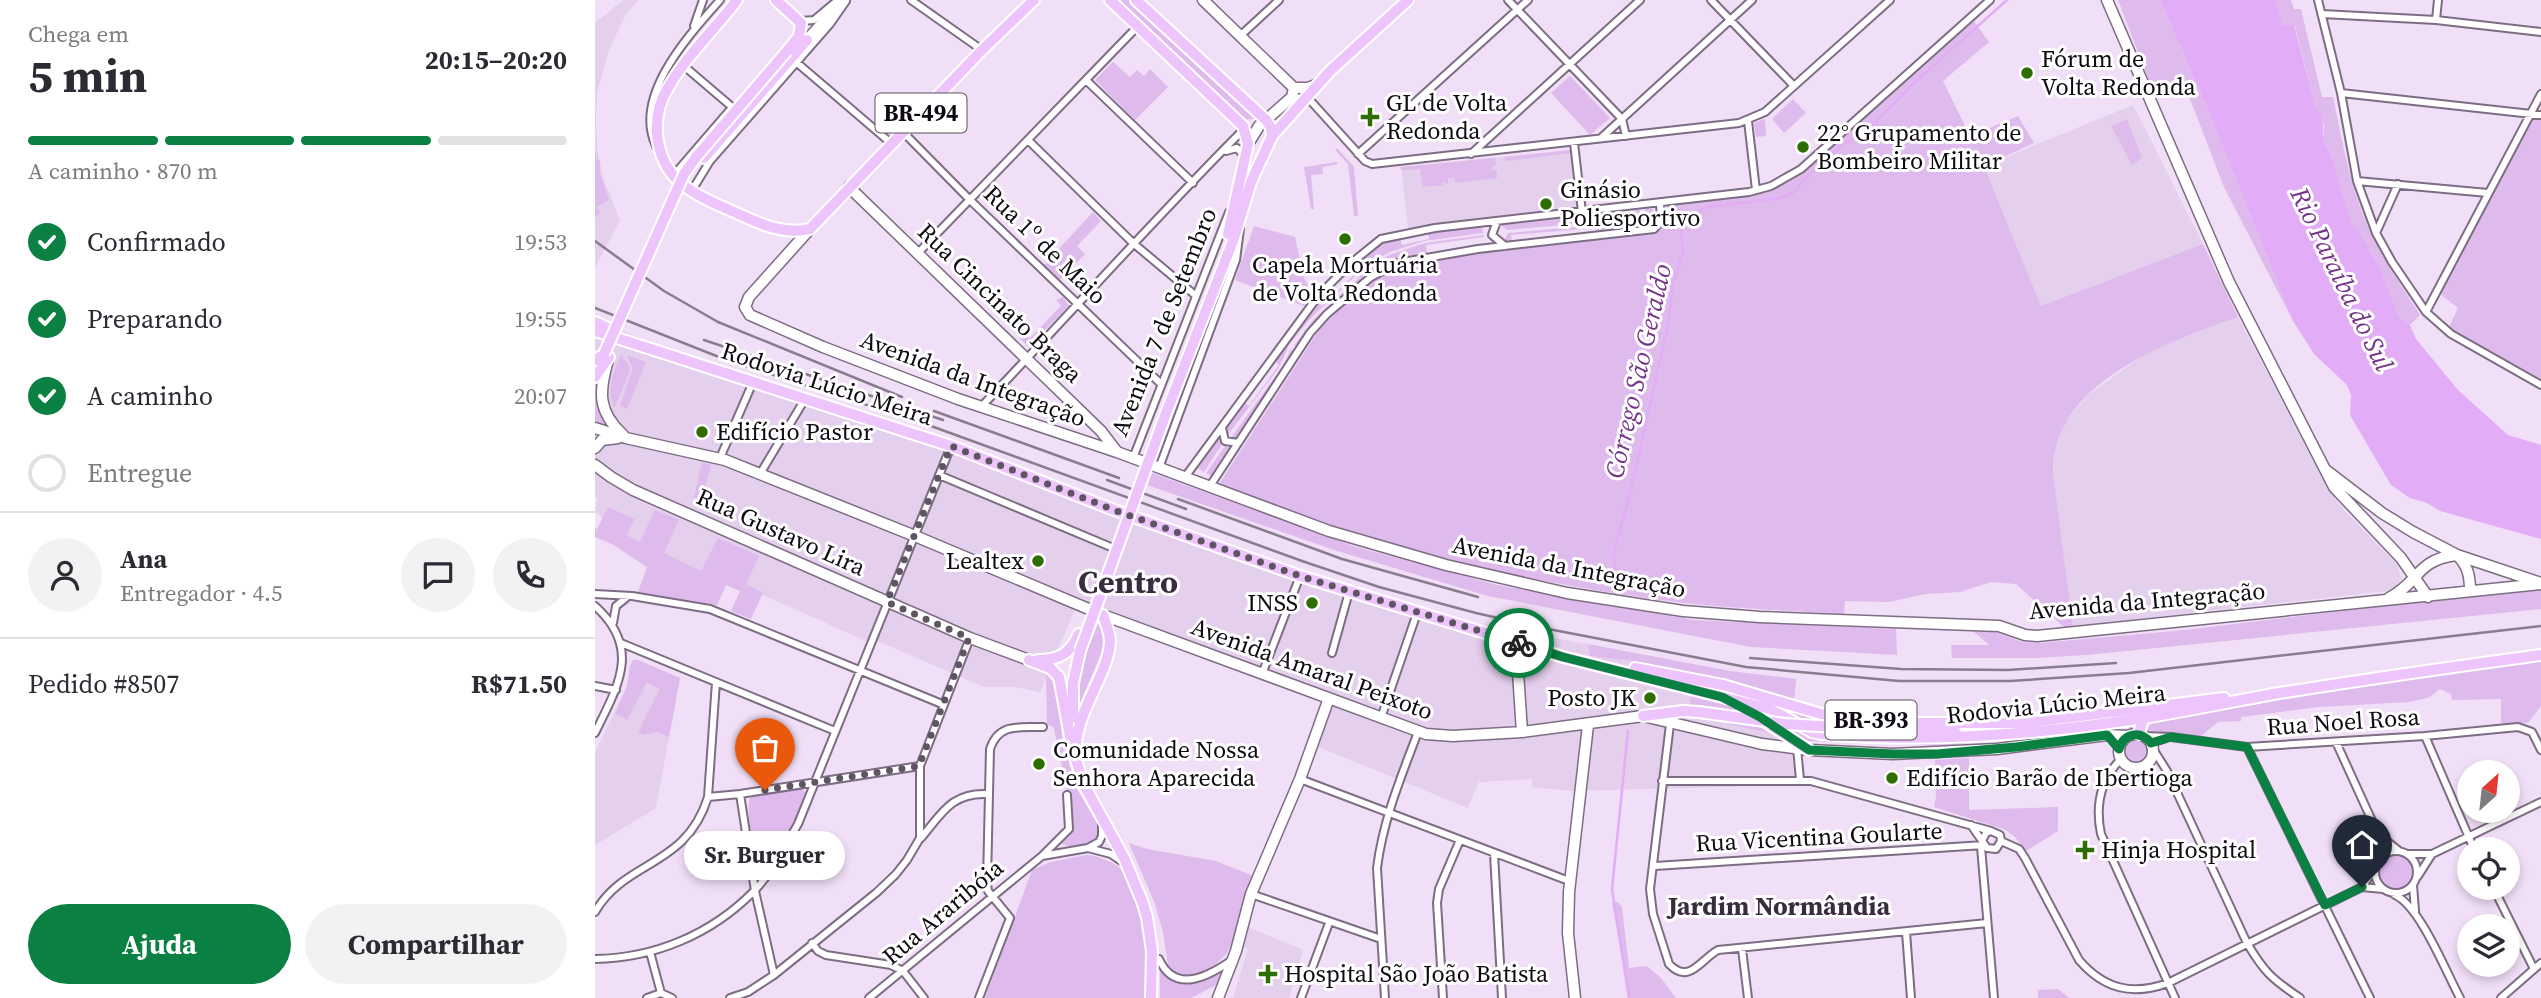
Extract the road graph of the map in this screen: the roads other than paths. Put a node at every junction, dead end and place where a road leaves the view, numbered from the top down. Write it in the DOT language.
graph roads {
  1 [pos="703,0"];
  2 [pos="720,0"];
  3 [pos="737,0"];
  4 [pos="776,0"];
  5 [pos="842,0"];
  6 [pos="911,0"];
  7 [pos="1034,0"];
  8 [pos="1110,0"];
  9 [pos="1136,0"];
  10 [pos="1203,0"];
  11 [pos="1279,0"];
  12 [pos="1408,0"];
  13 [pos="1508,0"];
  14 [pos="1528,0"];
  15 [pos="1640,0"];
  16 [pos="1711,0"];
  17 [pos="1752,0"];
  18 [pos="1890,0"];
  19 [pos="1990,0"];
  20 [pos="2107,0"];
  21 [pos="2318,0"];
  22 [pos="2438,0"];
  23 [pos="1517,10"];
  24 [pos="2322,14"];
  25 [pos="2437,20"];
  26 [pos="800,21"];
  27 [pos="1730,21"];
  28 [pos="1138,26"];
  29 [pos="693,31"];
  30 [pos="2541,32"];
  31 [pos="1240,36"];
  32 [pos="802,39"];
  33 [pos="982,50"];
  34 [pos="792,56"];
  35 [pos="1569,64"];
  36 [pos="684,66"];
  37 [pos="1321,80"];
  38 [pos="1087,81"];
  39 [pos="1794,86"];
  40 [pos="1293,92"];
  41 [pos="2341,93"];
  42 [pos="2541,94"];
  43 [pos="1307,98"];
  44 [pos="732,107"];
  45 [pos="2530,114"];
  46 [pos="2541,115"];
  47 [pos="1622,119"];
  48 [pos="1266,120"];
  49 [pos="1748,121"];
  50 [pos="1245,129"];
  51 [pos="903,132"];
  52 [pos="1272,136"];
  53 [pos="1626,136"];
  54 [pos="1600,139"];
  55 [pos="1029,141"];
  56 [pos="1574,143"];
  57 [pos="892,144"];
  58 [pos="1248,144"];
  59 [pos="659,154"];
  60 [pos="1358,154"];
  61 [pos="1471,154"];
  62 [pos="1219,156"];
  63 [pos="1245,160"];
  64 [pos="673,176"];
  65 [pos="2357,181"];
  66 [pos="1193,183"];
  67 [pos="2398,184"];
  68 [pos="849,187"];
  69 [pos="1756,190"];
  70 [pos="691,192"];
  71 [pos="2488,193"];
  72 [pos="970,200"];
  73 [pos="1234,201"];
  74 [pos="1660,203"];
  75 [pos="1582,212"];
  76 [pos="1241,214"];
  77 [pos="1497,221"];
  78 [pos="810,229"];
  79 [pos="2376,233"];
  80 [pos="1230,240"];
  81 [pos="1133,243"];
  82 [pos="1505,246"];
  83 [pos="918,253"];
  84 [pos="1195,295"];
  85 [pos="1078,305"];
  86 [pos="2425,312"];
  87 [pos="595,322"];
  88 [pos="595,331"];
  89 [pos="633,342"];
  90 [pos="1285,342"];
  91 [pos="1298,351"];
  92 [pos="601,359"];
  93 [pos="1027,359"];
  94 [pos="595,377"];
  95 [pos="753,382"];
  96 [pos="1161,384"];
  97 [pos="2541,385"];
  98 [pos="805,399"];
  99 [pos="981,407"];
  100 [pos="595,428"];
  101 [pos="1222,428"];
  102 [pos="1101,431"];
  103 [pos="626,438"];
  104 [pos="1238,443"];
  105 [pos="1094,445"];
  106 [pos="951,446"];
  107 [pos="595,448"];
  108 [pos="1117,452"];
  109 [pos="720,458"];
  110 [pos="1133,458"];
  111 [pos="596,464"];
  112 [pos="1159,468"];
  113 [pos="2326,471"];
  114 [pos="760,474"];
  115 [pos="939,475"];
  116 [pos="1185,477"];
  117 [pos="1210,486"];
  118 [pos="915,536"];
  119 [pos="2457,555"];
  120 [pos="1300,576"];
  121 [pos="2415,577"];
  122 [pos="2541,583"];
  123 [pos="2470,591"];
  124 [pos="1349,592"];
  125 [pos="595,594"];
  126 [pos="632,596"];
  127 [pos="2428,597"];
  128 [pos="2385,600"];
  129 [pos="887,602"];
  130 [pos="595,606"];
  131 [pos="1417,613"];
  132 [pos="1100,614"];
  133 [pos="613,624"];
  134 [pos="969,638"];
  135 [pos="1516,642"];
  136 [pos="621,643"];
  137 [pos="1076,650"];
  138 [pos="1332,653"];
  139 [pos="2541,655"];
  140 [pos="1563,657"];
  141 [pos="1029,660"];
  142 [pos="858,671"];
  143 [pos="1262,674"];
  144 [pos="716,682"];
  145 [pos="595,686"];
  146 [pos="616,690"];
  147 [pos="2272,695"];
  148 [pos="1722,697"];
  149 [pos="1329,698"];
  150 [pos="942,704"];
  151 [pos="1643,716"];
  152 [pos="1381,718"];
  153 [pos="2143,718"];
  154 [pos="2024,723"];
  155 [pos="1588,724"];
  156 [pos="1670,724"];
  157 [pos="1068,726"];
  158 [pos="1773,726"];
  159 [pos="1043,727"];
  160 [pos="596,730"];
  161 [pos="835,731"];
  162 [pos="1418,732"];
  163 [pos="1522,732"];
  164 [pos="2107,735"];
  165 [pos="2425,736"];
  166 [pos="2143,740"];
  167 [pos="2336,743"];
  168 [pos="1076,744"];
  169 [pos="1762,744"];
  170 [pos="2247,747"];
  171 [pos="1797,748"];
  172 [pos="1809,750"];
  173 [pos="2541,750"];
  174 [pos="2120,754"];
  175 [pos="919,766"];
  176 [pos="1300,779"];
  177 [pos="1800,780"];
  178 [pos="1662,781"];
  179 [pos="814,783"];
  180 [pos="740,794"];
  181 [pos="988,794"];
  182 [pos="1067,794"];
  183 [pos="708,797"];
  184 [pos="2541,802"];
  185 [pos="1388,812"];
  186 [pos="1101,817"];
  187 [pos="1970,824"];
  188 [pos="1991,831"];
  189 [pos="2378,834"];
  190 [pos="2467,836"];
  191 [pos="920,838"];
  192 [pos="1460,840"];
  193 [pos="2001,841"];
  194 [pos="1983,844"];
  195 [pos="1088,848"];
  196 [pos="2403,852"];
  197 [pos="1494,854"];
  198 [pos="2432,854"];
  199 [pos="1042,856"];
  200 [pos="2376,864"];
  201 [pos="1655,866"];
  202 [pos="1128,867"];
  203 [pos="1569,881"];
  204 [pos="2415,881"];
  205 [pos="2362,887"];
  206 [pos="2386,890"];
  207 [pos="755,891"];
  208 [pos="1251,894"];
  209 [pos="992,896"];
  210 [pos="2500,900"];
  211 [pos="2325,905"];
  212 [pos="595,912"];
  213 [pos="2416,913"];
  214 [pos="1329,923"];
  215 [pos="1987,923"];
  216 [pos="1906,932"];
  217 [pos="1381,939"];
  218 [pos="812,943"];
  219 [pos="2247,943"];
  220 [pos="1742,948"];
  221 [pos="650,952"];
  222 [pos="595,959"];
  223 [pos="1159,959"];
  224 [pos="1233,959"];
  225 [pos="2541,963"];
  226 [pos="2535,969"];
  227 [pos="903,971"];
  228 [pos="774,975"];
  229 [pos="2168,983"];
  230 [pos="661,993"];
  231 [pos="647,998"];
  232 [pos="672,998"];
  233 [pos="730,998"];
  234 [pos="869,998"];
  235 [pos="924,998"];
  236 [pos="979,998"];
  237 [pos="1151,998"];
  238 [pos="1158,998"];
  239 [pos="1218,998"];
  240 [pos="1301,998"];
  241 [pos="1385,998"];
  242 [pos="1443,998"];
  243 [pos="1502,998"];
  244 [pos="1575,998"];
  245 [pos="1748,998"];
  246 [pos="1911,998"];
  247 [pos="1994,998"];
  248 [pos="2175,998"];
  249 [pos="2299,998"];
  250 [pos="2370,998"];
  251 [pos="2460,998"];
  252 [pos="2501,998"];
  1 -- 29 [label="street"];
  2 -- 29 [label="street"];
  3 -- 36 [label="main road"];
  4 -- 26 [label="main road"];
  5 -- 26 [label="street"];
  5 -- 32 [label="street"];
  5 -- 34 [label="street"];
  6 -- 33 [label="street"];
  7 -- 33 [label="main road, BR-494"];
  8 -- 28 [label="main road"];
  9 -- 48 [label="main road"];
  10 -- 31 [label="street"];
  11 -- 31 [label="street"];
  12 -- 37 [label="main road, Avenida 7 de Setembro"];
  13 -- 23 [label="street"];
  14 -- 23 [label="street"];
  15 -- 35 [label="street"];
  16 -- 27 [label="street"];
  17 -- 27 [label="street"];
  18 -- 39 [label="street"];
  19 -- 69 [label="street"];
  20 -- 113 [label="street"];
  21 -- 24 [label="street"];
  22 -- 25 [label="street"];
  23 -- 35 [label="street"];
  23 -- 60 [label="street"];
  24 -- 25 [label="street"];
  24 -- 41 [label="street"];
  25 -- 30 [label="street"];
  26 -- 32 [label="main road"];
  27 -- 39 [label="street"];
  27 -- 47 [label="street"];
  28 -- 38 [label="street"];
  28 -- 50 [label="main road"];
  29 -- 59 [label="street"];
  31 -- 40 [label="street"];
  32 -- 34 [label="main road"];
  32 -- 44 [label="street"];
  33 -- 51 [label="main road, BR-494"];
  34 -- 57 [label="street"];
  34 -- 70 [label="street"];
  34 -- 92 [label="main road, bridge"];
  34 -- 92 [label="main road, bridge"];
  35 -- 47 [label="street"];
  35 -- 61 [label="street"];
  36 -- 44 [label="street"];
  36 -- 59 [label="main road"];
  37 -- 40 [label="street"];
  37 -- 43 [label="main road, Avenida 7 de Setembro"];
  38 -- 55 [label="street"];
  38 -- 66 [label="street"];
  39 -- 49 [label="street"];
  40 -- 43 [label="street"];
  40 -- 48 [label="street, Avenida 7 de Setembro"];
  41 -- 45 [label="street"];
  41 -- 65 [label="street"];
  42 -- 45 [label="street"];
  43 -- 52 [label="main road, Avenida 7 de Setembro"];
  43 -- 60 [label="street"];
  44 -- 64 [label="street"];
  45 -- 46 [label="street"];
  45 -- 71 [label="street"];
  47 -- 53 [label="street"];
  47 -- 54 [label="street"];
  48 -- 52 [label="main road"];
  48 -- 58 [label="street, Avenida 7 de Setembro"];
  49 -- 53 [label="street"];
  49 -- 69 [label="street"];
  50 -- 58 [label="main road"];
  50 -- 62 [label="street"];
  51 -- 57 [label="main road, BR-494"];
  51 -- 72 [label="street, Rua 1º de Maio"];
  52 -- 76 [label="main road, Avenida 7 de Setembro"];
  53 -- 54 [label="street"];
  54 -- 56 [label="street"];
  55 -- 72 [label="street"];
  55 -- 81 [label="street"];
  56 -- 61 [label="street"];
  56 -- 75 [label="street"];
  57 -- 68 [label="main road, BR-494"];
  58 -- 63 [label="main road, Avenida 7 de Setembro"];
  59 -- 64 [label="main road"];
  60 -- 61 [label="street"];
  62 -- 63 [label="street"];
  62 -- 66 [label="street"];
  63 -- 73 [label="main road, Avenida 7 de Setembro"];
  64 -- 70 [label="main road"];
  65 -- 67 [label="street"];
  65 -- 79 [label="street"];
  66 -- 81 [label="street"];
  67 -- 71 [label="street"];
  67 -- 79 [label="street"];
  68 -- 78 [label="main road, BR-494"];
  68 -- 83 [label="street, Rua Cincinato Braga"];
  69 -- 74 [label="street"];
  70 -- 78 [label="main road"];
  71 -- 86 [label="street"];
  72 -- 83 [label="street"];
  72 -- 85 [label="street, Rua 1º de Maio"];
  73 -- 80 [label="main road, Avenida 7 de Setembro"];
  73 -- 84 [label="street, Avenida 7 de Setembro"];
  74 -- 75 [label="street"];
  74 -- 82 [label="street"];
  75 -- 77 [label="street"];
  76 -- 80 [label="main road, Avenida 7 de Setembro"];
  76 -- 112 [label="street, Avenida 7 de Setembro"];
  77 -- 82 [label="street"];
  77 -- 90 [label="street"];
  78 -- 99 [label="street, Avenida da Integração"];
  79 -- 86 [label="street"];
  80 -- 137 [label="main road, bridge"];
  80 -- 137 [label="main road, bridge"];
  81 -- 84 [label="street"];
  81 -- 85 [label="street"];
  82 -- 91 [label="street"];
  83 -- 93 [label="street, Rua Cincinato Braga"];
  84 -- 96 [label="street, Avenida 7 de Setembro"];
  85 -- 93 [label="street"];
  85 -- 96 [label="street, Rua 1º de Maio"];
  86 -- 97 [label="street"];
  87 -- 89 [label="main road, Rodovia Lúcio Meira / BR-393"];
  88 -- 89 [label="main road, Rodovia Lúcio Meira / BR-393"];
  89 -- 95 [label="main road, Rodovia Lúcio Meira / BR-393"];
  90 -- 91 [label="street"];
  90 -- 101 [label="street"];
  91 -- 104 [label="street"];
  92 -- 94 [label="main road"];
  92 -- 103 [label="street"];
  93 -- 99 [label="street"];
  93 -- 102 [label="street, Rua Cincinato Braga"];
  95 -- 98 [label="main road, Rodovia Lúcio Meira / BR-393"];
  95 -- 109 [label="street"];
  96 -- 110 [label="street, Avenida 7 de Setembro"];
  98 -- 106 [label="main road, Rodovia Lúcio Meira / BR-393"];
  98 -- 114 [label="street"];
  99 -- 105 [label="street, Avenida da Integração"];
  100 -- 103 [label="street, Avenida Amaral Peixoto"];
  101 -- 104 [label="street"];
  101 -- 116 [label="street"];
  102 -- 105 [label="street"];
  102 -- 108 [label="street, Rua Cincinato Braga"];
  103 -- 107 [label="street"];
  103 -- 109 [label="street, Avenida Amaral Peixoto"];
  104 -- 117 [label="street"];
  105 -- 108 [label="street, Avenida da Integração"];
  106 -- 115 [label="street"];
  106 -- 120 [label="main road, Rodovia Lúcio Meira / BR-393"];
  108 -- 110 [label="street, Avenida da Integração"];
  109 -- 114 [label="street, Avenida Amaral Peixoto"];
  110 -- 112 [label="street, Avenida da Integração"];
  111 -- 129 [label="street, Rua Gustavo Lira"];
  112 -- 116 [label="street, Avenida da Integração"];
  113 -- 119 [label="street"];
  113 -- 121 [label="street"];
  114 -- 118 [label="street, Avenida Amaral Peixoto"];
  115 -- 118 [label="street"];
  115 -- 132 [label="street"];
  116 -- 117 [label="street, Avenida da Integração"];
  117 -- 128 [label="street, Avenida da Integração"];
  118 -- 129 [label="street"];
  118 -- 132 [label="street, Avenida Amaral Peixoto"];
  119 -- 121 [label="street"];
  119 -- 122 [label="street"];
  119 -- 123 [label="street"];
  120 -- 124 [label="main road, Rodovia Lúcio Meira / BR-393"];
  120 -- 143 [label="street"];
  121 -- 127 [label="street"];
  121 -- 128 [label="street"];
  122 -- 123 [label="street, Avenida da Integração"];
  123 -- 127 [label="street, Avenida da Integração"];
  124 -- 131 [label="main road, Rodovia Lúcio Meira / BR-393"];
  124 -- 138 [label="street"];
  125 -- 126 [label="street"];
  126 -- 133 [label="street"];
  126 -- 142 [label="street"];
  127 -- 128 [label="street, Avenida da Integração"];
  129 -- 134 [label="street, Rua Gustavo Lira"];
  129 -- 142 [label="street"];
  130 -- 133 [label="street"];
  131 -- 135 [label="main road, Rodovia Lúcio Meira / BR-393"];
  131 -- 152 [label="street"];
  132 -- 143 [label="street, Avenida Amaral Peixoto"];
  132 -- 168 [label="main road"];
  133 -- 136 [label="street"];
  134 -- 141 [label="street, Rua Gustavo Lira"];
  134 -- 150 [label="street"];
  135 -- 140 [label="main road, Rodovia Lúcio Meira / BR-393"];
  135 -- 163 [label="street"];
  136 -- 144 [label="street"];
  136 -- 146 [label="street"];
  137 -- 141 [label="main road"];
  137 -- 157 [label="main road"];
  137 -- 168 [label="main road"];
  139 -- 147 [label="main road, Rodovia Lúcio Meira / BR-393"];
  140 -- 148 [label="main road, Rodovia Lúcio Meira / BR-393"];
  140 -- 154 [label="main road, Rodovia Lúcio Meira / BR-393"];
  141 -- 157 [label="main road"];
  142 -- 150 [label="street"];
  142 -- 161 [label="street"];
  143 -- 149 [label="street, Avenida Amaral Peixoto"];
  144 -- 161 [label="street"];
  144 -- 183 [label="street"];
  145 -- 146 [label="street"];
  146 -- 160 [label="street"];
  147 -- 153 [label="main road, Rodovia Lúcio Meira / BR-393"];
  147 -- 154 [label="main road, Rodovia Lúcio Meira / BR-393"];
  148 -- 153 [label="main road, Rodovia Lúcio Meira / BR-393"];
  148 -- 158 [label="main road"];
  149 -- 152 [label="street, Avenida Amaral Peixoto"];
  149 -- 176 [label="street"];
  150 -- 175 [label="street"];
  151 -- 154 [label="main road, bridge"];
  151 -- 155 [label="street, Avenida Amaral Peixoto"];
  151 -- 156 [label="street"];
  152 -- 162 [label="street, Avenida Amaral Peixoto"];
  153 -- 166 [label="main road"];
  155 -- 163 [label="street, Avenida Amaral Peixoto"];
  155 -- 203 [label="street"];
  156 -- 169 [label="street"];
  156 -- 178 [label="street"];
  157 -- 186 [label="main road"];
  158 -- 169 [label="street"];
  158 -- 172 [label="main road"];
  159 -- 181 [label="street"];
  161 -- 179 [label="street"];
  162 -- 163 [label="street, Avenida Amaral Peixoto"];
  162 -- 185 [label="street"];
  164 -- 166 [label="street"];
  164 -- 172 [label="street"];
  164 -- 174 [label="street"];
  165 -- 167 [label="street, Rua Noel Rosa"];
  165 -- 173 [label="street, Rua Noel Rosa"];
  165 -- 190 [label="street"];
  166 -- 170 [label="street, Rua Noel Rosa"];
  166 -- 174 [label="street"];
  166 -- 174 [label="street"];
  166 -- 219 [label="street"];
  167 -- 170 [label="street, Rua Noel Rosa"];
  167 -- 189 [label="street"];
  168 -- 223 [label="main road"];
  169 -- 171 [label="street"];
  170 -- 211 [label="street"];
  171 -- 172 [label="street"];
  171 -- 177 [label="street"];
  174 -- 229 [label="street"];
  175 -- 179 [label="street"];
  175 -- 191 [label="street"];
  176 -- 185 [label="street"];
  176 -- 208 [label="street"];
  177 -- 178 [label="street"];
  177 -- 187 [label="street"];
  178 -- 201 [label="street"];
  179 -- 180 [label="street"];
  179 -- 207 [label="street"];
  180 -- 183 [label="street"];
  180 -- 207 [label="street"];
  181 -- 191 [label="street"];
  181 -- 209 [label="street"];
  182 -- 199 [label="street, Rua Araribóia"];
  183 -- 212 [label="street"];
  184 -- 190 [label="street"];
  185 -- 192 [label="street"];
  185 -- 217 [label="street"];
  186 -- 195 [label="street"];
  186 -- 202 [label="main road"];
  187 -- 188 [label="street"];
  187 -- 194 [label="street"];
  188 -- 193 [label="street"];
  188 -- 194 [label="street"];
  189 -- 196 [label="street"];
  189 -- 200 [label="street"];
  190 -- 198 [label="street"];
  191 -- 218 [label="street"];
  192 -- 197 [label="street"];
  192 -- 242 [label="street"];
  193 -- 194 [label="street"];
  193 -- 229 [label="street"];
  194 -- 201 [label="street, Rua Vicentina Goularte"];
  194 -- 215 [label="street"];
  195 -- 199 [label="street, Rua Araribóia"];
  195 -- 202 [label="street"];
  196 -- 198 [label="street"];
  196 -- 200 [label="street"];
  196 -- 204 [label="street"];
  197 -- 203 [label="street"];
  197 -- 243 [label="street"];
  198 -- 204 [label="street"];
  199 -- 209 [label="street, Rua Araribóia"];
  200 -- 205 [label="street"];
  200 -- 206 [label="street"];
  201 -- 220 [label="street"];
  202 -- 237 [label="main road"];
  203 -- 244 [label="street"];
  204 -- 206 [label="street"];
  204 -- 213 [label="street"];
  205 -- 206 [label="street"];
  205 -- 211 [label="street"];
  206 -- 213 [label="street"];
  207 -- 221 [label="street"];
  207 -- 228 [label="street"];
  208 -- 214 [label="street"];
  208 -- 224 [label="street"];
  209 -- 227 [label="street, Rua Araribóia"];
  209 -- 236 [label="street"];
  210 -- 226 [label="street"];
  211 -- 219 [label="street"];
  211 -- 250 [label="street"];
  213 -- 251 [label="street"];
  214 -- 217 [label="street"];
  214 -- 240 [label="street"];
  215 -- 216 [label="street"];
  215 -- 247 [label="street"];
  216 -- 220 [label="street"];
  216 -- 246 [label="street"];
  217 -- 241 [label="street"];
  218 -- 227 [label="street"];
  218 -- 228 [label="street"];
  219 -- 229 [label="street"];
  219 -- 249 [label="street"];
  220 -- 245 [label="street"];
  221 -- 222 [label="street"];
  221 -- 230 [label="street"];
  223 -- 224 [label="street"];
  223 -- 238 [label="main road"];
  224 -- 239 [label="street"];
  225 -- 226 [label="street"];
  226 -- 252 [label="street"];
  227 -- 234 [label="street, Rua Araribóia"];
  227 -- 235 [label="street"];
  228 -- 233 [label="street"];
  229 -- 248 [label="street"];
  230 -- 231 [label="street"];
  230 -- 232 [label="street"];
}
